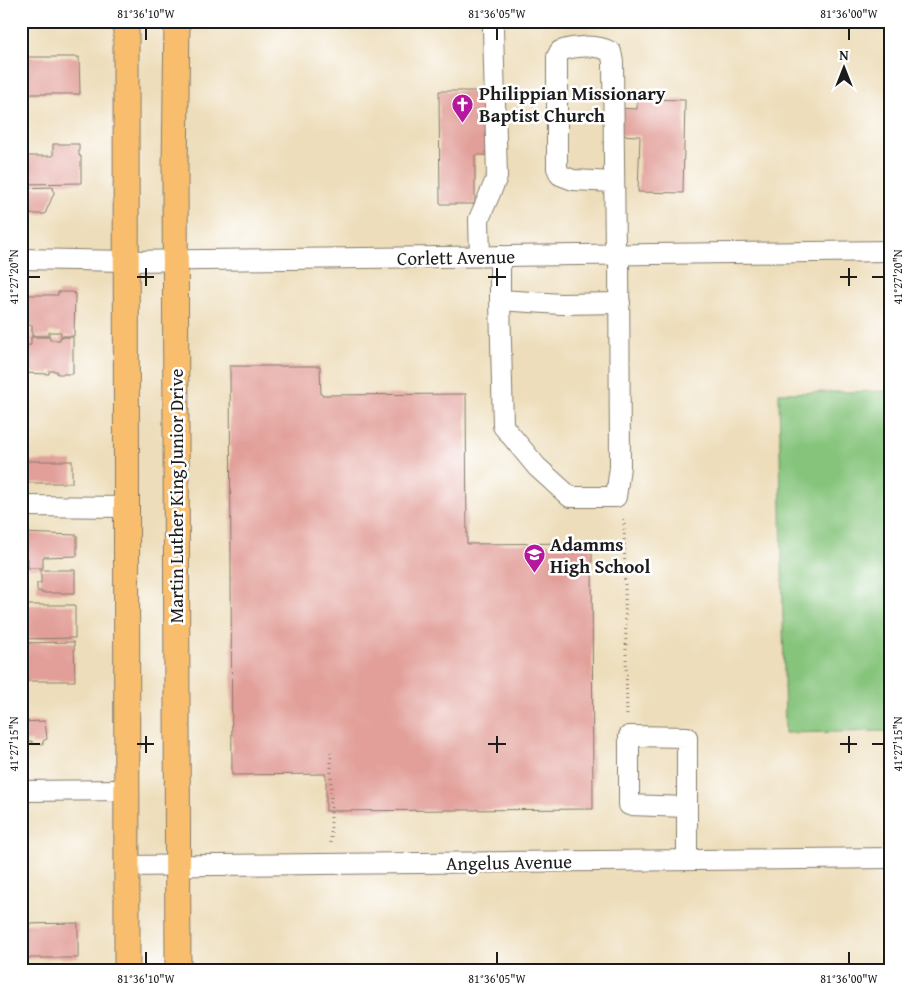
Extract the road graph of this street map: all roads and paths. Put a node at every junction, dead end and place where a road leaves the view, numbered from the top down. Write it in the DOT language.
graph roads {
  1 [pos="126,21"];
  2 [pos="176,21"];
  3 [pos="493,28"];
  4 [pos="614,182"];
  5 [pos="891,251"];
  6 [pos="617,255"];
  7 [pos="480,256"];
  8 [pos="500,256"];
  9 [pos="21,259"];
  10 [pos="175,260"];
  11 [pos="127,261"];
  12 [pos="500,300"];
  13 [pos="620,303"];
  14 [pos="21,506"];
  15 [pos="127,507"];
  16 [pos="624,519"];
  17 [pos="627,718"];
  18 [pos="331,752"];
  19 [pos="127,790"];
  20 [pos="21,791"];
  21 [pos="688,807"];
  22 [pos="331,844"];
  23 [pos="891,858"];
  24 [pos="688,860"];
  25 [pos="127,866"];
  26 [pos="178,866"];
  27 [pos="127,971"];
  28 [pos="178,971"];
  1 -- 11 [label="main road"];
  2 -- 10 [label="main road, Martin Luther King Junior Drive"];
  3 -- 7 [label="street"];
  4 -- 4 [label="street"];
  4 -- 6 [label="street"];
  5 -- 6 [label="street, Corlett Avenue"];
  6 -- 8 [label="street, Corlett Avenue"];
  6 -- 13 [label="street"];
  7 -- 8 [label="street, Corlett Avenue"];
  7 -- 10 [label="street, Corlett Avenue"];
  8 -- 12 [label="street"];
  9 -- 11 [label="street, Corlett Avenue"];
  10 -- 11 [label="street, Corlett Avenue"];
  10 -- 26 [label="main road, Martin Luther King Junior Drive"];
  11 -- 15 [label="main road"];
  12 -- 13 [label="street"];
  12 -- 13 [label="street"];
  14 -- 15 [label="street"];
  15 -- 19 [label="main road"];
  16 -- 17 [label="path"];
  18 -- 22 [label="path"];
  19 -- 20 [label="street"];
  19 -- 25 [label="main road"];
  21 -- 21 [label="street"];
  21 -- 24 [label="street"];
  23 -- 24 [label="street, Angelus Avenue"];
  24 -- 26 [label="street, Angelus Avenue"];
  25 -- 26 [label="street, Angelus Avenue"];
  25 -- 27 [label="main road"];
  26 -- 28 [label="main road, Martin Luther King Junior Drive"];
}
